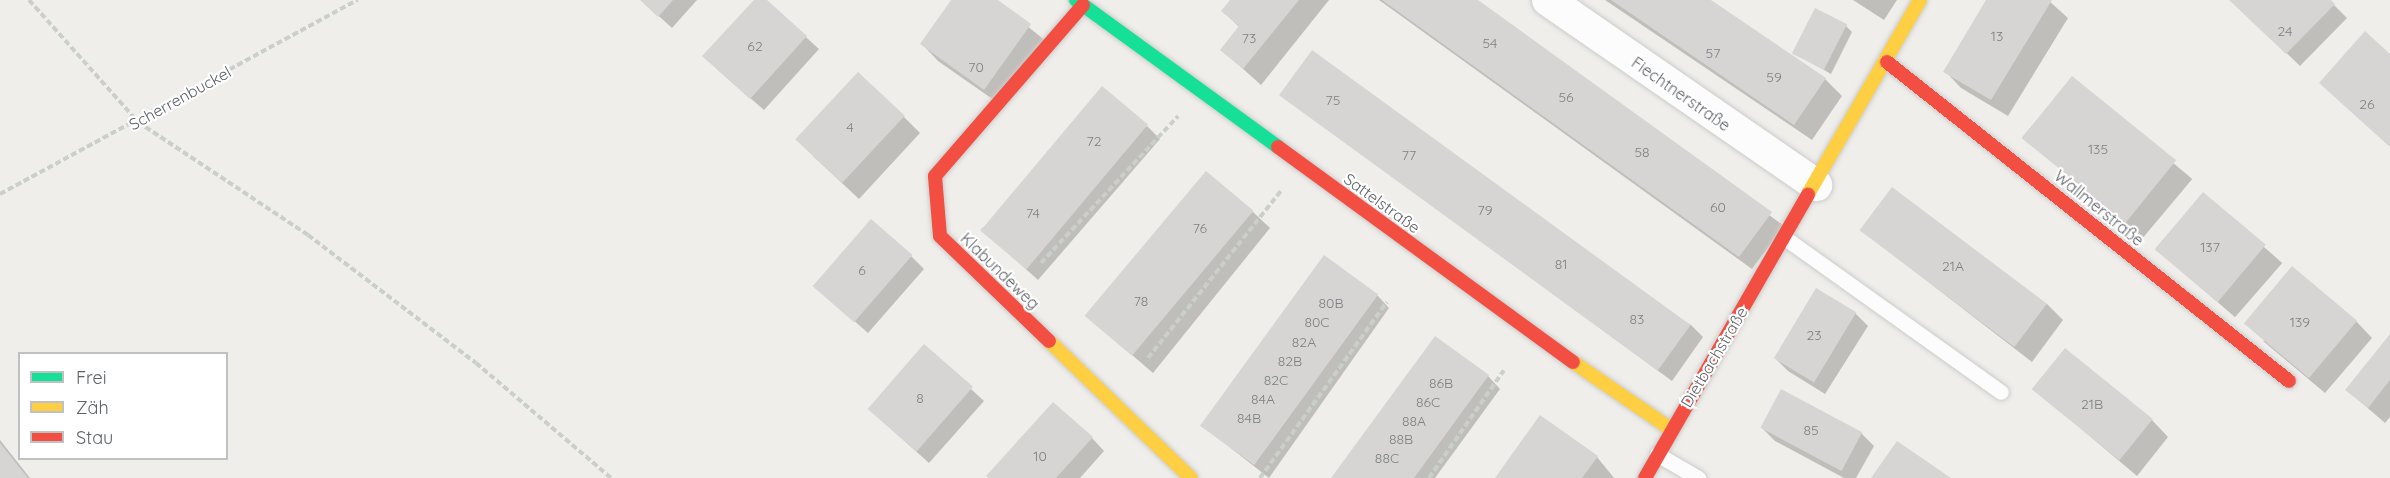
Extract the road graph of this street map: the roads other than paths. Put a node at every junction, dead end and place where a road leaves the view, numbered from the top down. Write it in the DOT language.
graph roads {
  1 [pos="1548,0"];
  2 [pos="1920,0"];
  3 [pos="1080,2"];
  4 [pos="1887,62"];
  5 [pos="1816,185"];
  6 [pos="1785,238"];
  7 [pos="2289,381"];
  8 [pos="2001,392"];
  9 [pos="1671,429"];
  10 [pos="1658,454"];
  11 [pos="1191,478"];
  12 [pos="1645,478"];
  13 [pos="1698,478"];
  1 -- 5 [label="street, Fiechtnerstraße"];
  2 -- 4 [label="street, Dietbachstraße"];
  3 -- 9 [label="street, Sattelstraße"];
  3 -- 11 [label="street, Klabundeweg"];
  4 -- 5 [label="street, Dietbachstraße"];
  4 -- 7 [label="street, Wallmerstraße"];
  5 -- 6 [label="street, Dietbachstraße"];
  6 -- 8 [label="lane"];
  6 -- 9 [label="street, Dietbachstraße"];
  9 -- 10 [label="street, Dietbachstraße"];
  10 -- 12 [label="street, Dietbachstraße"];
  10 -- 13 [label="lane"];
}
